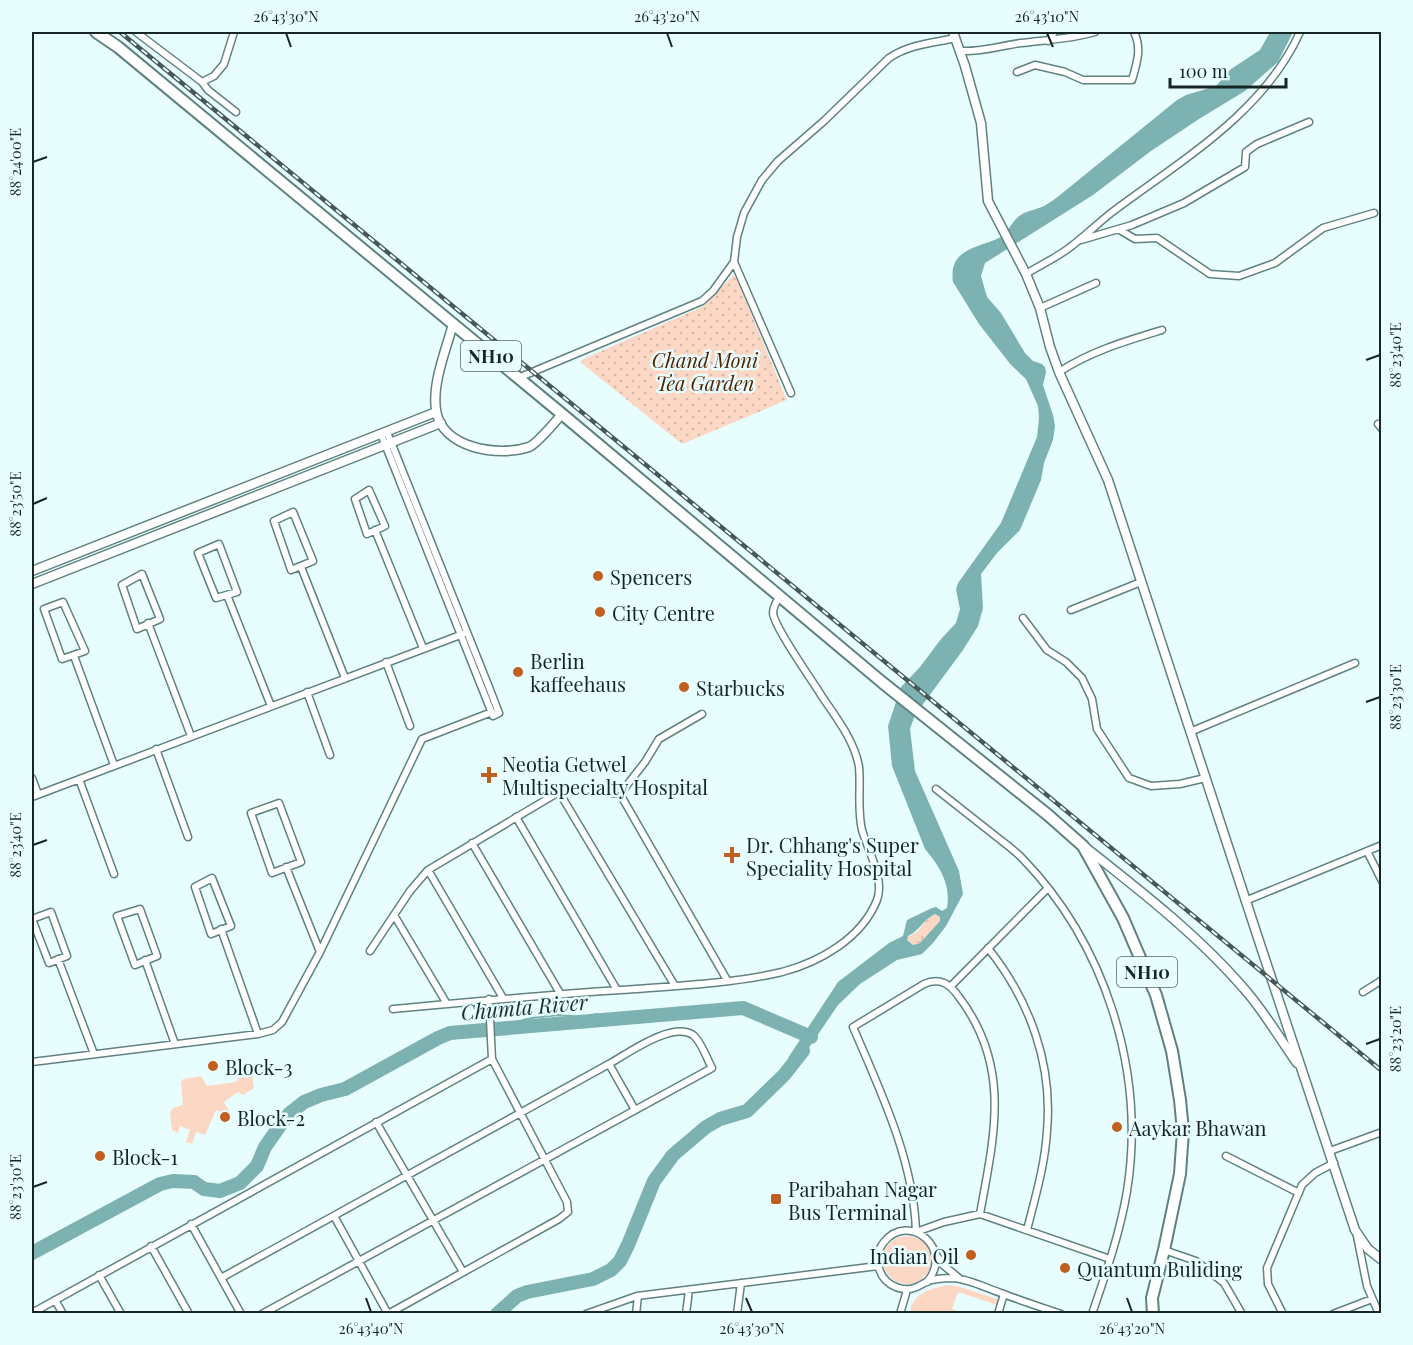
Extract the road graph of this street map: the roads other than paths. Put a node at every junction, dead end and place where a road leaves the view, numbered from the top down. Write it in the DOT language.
graph roads {
  1 [pos="96,32"];
  2 [pos="136,32"];
  3 [pos="234,32"];
  4 [pos="1054,32"];
  5 [pos="1095,32"];
  6 [pos="1134,32"];
  7 [pos="1300,32"];
  8 [pos="955,35"];
  9 [pos="1048,41"];
  10 [pos="961,51"];
  11 [pos="1017,72"];
  12 [pos="202,82"];
  13 [pos="236,112"];
  14 [pos="1309,122"];
  15 [pos="1374,213"];
  16 [pos="1118,229"];
  17 [pos="1078,241"];
  18 [pos="734,262"];
  19 [pos="1026,274"];
  20 [pos="1096,283"];
  21 [pos="1040,308"];
  22 [pos="453,324"];
  23 [pos="1162,330"];
  24 [pos="1059,372"];
  25 [pos="518,378"];
  26 [pos="791,393"];
  27 [pos="436,412"];
  28 [pos="562,414"];
  29 [pos="441,423"];
  30 [pos="384,433"];
  31 [pos="388,444"];
  32 [pos="375,530"];
  33 [pos="301,567"];
  34 [pos="32,571"];
  35 [pos="1141,582"];
  36 [pos="32,584"];
  37 [pos="226,595"];
  38 [pos="780,596"];
  39 [pos="1071,610"];
  40 [pos="1023,618"];
  41 [pos="148,623"];
  42 [pos="464,633"];
  43 [pos="423,648"];
  44 [pos="74,656"];
  45 [pos="386,662"];
  46 [pos="1355,663"];
  47 [pos="345,678"];
  48 [pos="307,692"];
  49 [pos="271,706"];
  50 [pos="702,714"];
  51 [pos="410,726"];
  52 [pos="1190,732"];
  53 [pos="191,736"];
  54 [pos="156,749"];
  55 [pos="330,755"];
  56 [pos="114,765"];
  57 [pos="32,778"];
  58 [pos="1205,778"];
  59 [pos="79,779"];
  60 [pos="936,789"];
  61 [pos="559,792"];
  62 [pos="620,794"];
  63 [pos="35,795"];
  64 [pos="516,817"];
  65 [pos="188,837"];
  66 [pos="472,843"];
  67 [pos="1382,845"];
  68 [pos="1083,846"];
  69 [pos="1367,850"];
  70 [pos="286,867"];
  71 [pos="428,870"];
  72 [pos="114,874"];
  73 [pos="1382,881"];
  74 [pos="1048,888"];
  75 [pos="1245,901"];
  76 [pos="394,915"];
  77 [pos="221,928"];
  78 [pos="988,948"];
  79 [pos="370,951"];
  80 [pos="320,952"];
  81 [pos="58,959"];
  82 [pos="145,960"];
  83 [pos="727,980"];
  84 [pos="1382,980"];
  85 [pos="675,986"];
  86 [pos="951,986"];
  87 [pos="617,990"];
  88 [pos="1363,992"];
  89 [pos="561,996"];
  90 [pos="503,998"];
  91 [pos="489,999"];
  92 [pos="447,1004"];
  93 [pos="393,1009"];
  94 [pos="258,1034"];
  95 [pos="175,1044"];
  96 [pos="94,1054"];
  97 [pos="492,1059"];
  98 [pos="32,1062"];
  99 [pos="609,1064"];
  100 [pos="1304,1073"];
  101 [pos="635,1110"];
  102 [pos="520,1113"];
  103 [pos="376,1122"];
  104 [pos="1382,1132"];
  105 [pos="1330,1151"];
  106 [pos="1226,1156"];
  107 [pos="544,1160"];
  108 [pos="1334,1163"];
  109 [pos="407,1176"];
  110 [pos="1299,1194"];
  111 [pos="980,1214"];
  112 [pos="333,1216"];
  113 [pos="433,1220"];
  114 [pos="191,1224"];
  115 [pos="1027,1230"];
  116 [pos="1355,1230"];
  117 [pos="916,1232"];
  118 [pos="151,1246"];
  119 [pos="1164,1250"];
  120 [pos="936,1254"];
  121 [pos="1110,1259"];
  122 [pos="1382,1260"];
  123 [pos="358,1261"];
  124 [pos="878,1266"];
  125 [pos="463,1272"];
  126 [pos="99,1275"];
  127 [pos="221,1278"];
  128 [pos="959,1279"];
  129 [pos="927,1282"];
  130 [pos="741,1283"];
  131 [pos="689,1290"];
  132 [pos="907,1290"];
  133 [pos="1004,1294"];
  134 [pos="638,1296"];
  135 [pos="1152,1298"];
  136 [pos="1372,1299"];
  137 [pos="55,1300"];
  138 [pos="32,1313"];
  139 [pos="388,1313"];
  140 [pos="63,1314"];
  141 [pos="121,1314"];
  142 [pos="189,1314"];
  143 [pos="241,1314"];
  144 [pos="262,1314"];
  145 [pos="586,1314"];
  146 [pos="636,1314"];
  147 [pos="686,1314"];
  148 [pos="737,1314"];
  149 [pos="900,1314"];
  150 [pos="998,1314"];
  151 [pos="1061,1314"];
  152 [pos="1092,1314"];
  153 [pos="1145,1314"];
  154 [pos="1153,1314"];
  155 [pos="1242,1314"];
  156 [pos="1283,1314"];
  157 [pos="1333,1314"];
  158 [pos="1378,1314"];
  1 -- 22 [label="highway, NH10"];
  2 -- 12 [label="street"];
  3 -- 12 [label="street"];
  4 -- 9 [label="street"];
  5 -- 9 [label="street"];
  6 -- 11 [label="street"];
  7 -- 17 [label="street"];
  8 -- 10 [label="street"];
  8 -- 18 [label="street"];
  9 -- 10 [label="street"];
  10 -- 19 [label="street"];
  12 -- 13 [label="street"];
  14 -- 16 [label="street"];
  15 -- 16 [label="street"];
  16 -- 17 [label="street"];
  17 -- 19 [label="street"];
  18 -- 25 [label="street"];
  18 -- 26 [label="street"];
  19 -- 21 [label="street"];
  20 -- 21 [label="street"];
  21 -- 24 [label="street"];
  22 -- 25 [label="highway, NH10"];
  22 -- 27 [label="street"];
  23 -- 24 [label="street"];
  24 -- 35 [label="street"];
  25 -- 28 [label="highway, NH10"];
  27 -- 29 [label="street"];
  27 -- 30 [label="street"];
  28 -- 29 [label="street"];
  28 -- 38 [label="highway, NH10"];
  29 -- 31 [label="street"];
  30 -- 31 [label="street"];
  30 -- 34 [label="street"];
  31 -- 36 [label="street"];
  31 -- 42 [label="street"];
  32 -- 32 [label="street"];
  32 -- 43 [label="street"];
  33 -- 33 [label="street"];
  33 -- 47 [label="street"];
  35 -- 39 [label="street"];
  35 -- 52 [label="street"];
  37 -- 37 [label="street"];
  37 -- 49 [label="street"];
  38 -- 68 [label="highway, NH10"];
  38 -- 83 [label="street"];
  40 -- 58 [label="street"];
  41 -- 41 [label="street"];
  41 -- 53 [label="street"];
  42 -- 43 [label="street"];
  42 -- 80 [label="street"];
  43 -- 45 [label="street"];
  44 -- 44 [label="street"];
  44 -- 56 [label="street"];
  45 -- 47 [label="street"];
  45 -- 51 [label="street"];
  46 -- 52 [label="street"];
  47 -- 48 [label="street"];
  48 -- 49 [label="street"];
  48 -- 55 [label="street"];
  49 -- 53 [label="street"];
  50 -- 62 [label="street"];
  52 -- 58 [label="street"];
  53 -- 54 [label="street"];
  54 -- 56 [label="street"];
  54 -- 65 [label="street"];
  56 -- 59 [label="street"];
  57 -- 63 [label="street"];
  58 -- 75 [label="street"];
  59 -- 63 [label="street"];
  59 -- 72 [label="street"];
  60 -- 74 [label="street"];
  61 -- 62 [label="street"];
  61 -- 64 [label="street"];
  61 -- 85 [label="street"];
  62 -- 83 [label="street"];
  64 -- 66 [label="street"];
  64 -- 87 [label="street"];
  66 -- 71 [label="street"];
  66 -- 89 [label="street"];
  67 -- 69 [label="street"];
  68 -- 100 [label="street"];
  68 -- 119 [label="highway, NH10"];
  69 -- 73 [label="street"];
  69 -- 75 [label="street"];
  70 -- 70 [label="street"];
  70 -- 80 [label="street"];
  71 -- 76 [label="street"];
  71 -- 90 [label="street"];
  74 -- 78 [label="street"];
  74 -- 121 [label="street"];
  75 -- 100 [label="street"];
  76 -- 79 [label="street"];
  76 -- 92 [label="street"];
  77 -- 77 [label="street"];
  77 -- 94 [label="street"];
  78 -- 86 [label="street"];
  78 -- 115 [label="street"];
  80 -- 94 [label="street"];
  81 -- 81 [label="street"];
  81 -- 96 [label="street"];
  82 -- 82 [label="street"];
  82 -- 95 [label="street"];
  83 -- 85 [label="street"];
  84 -- 88 [label="street"];
  85 -- 87 [label="street"];
  86 -- 111 [label="street"];
  86 -- 117 [label="street"];
  87 -- 89 [label="street"];
  89 -- 90 [label="street"];
  90 -- 91 [label="street"];
  91 -- 92 [label="street"];
  91 -- 97 [label="street"];
  92 -- 93 [label="street"];
  94 -- 95 [label="street"];
  95 -- 96 [label="street"];
  96 -- 98 [label="street"];
  97 -- 102 [label="street"];
  97 -- 103 [label="street"];
  99 -- 101 [label="street"];
  99 -- 101 [label="street"];
  99 -- 102 [label="street"];
  100 -- 105 [label="street"];
  101 -- 107 [label="street"];
  102 -- 107 [label="street"];
  102 -- 109 [label="street"];
  103 -- 109 [label="street"];
  103 -- 114 [label="street"];
  104 -- 105 [label="street"];
  105 -- 108 [label="street"];
  106 -- 110 [label="street"];
  107 -- 113 [label="street"];
  107 -- 125 [label="street"];
  108 -- 110 [label="street"];
  108 -- 116 [label="street"];
  109 -- 112 [label="street"];
  109 -- 113 [label="street"];
  110 -- 156 [label="street"];
  111 -- 115 [label="street"];
  111 -- 117 [label="street"];
  112 -- 123 [label="street"];
  112 -- 127 [label="street"];
  113 -- 123 [label="street"];
  113 -- 125 [label="street"];
  114 -- 118 [label="street"];
  114 -- 127 [label="street"];
  115 -- 121 [label="street"];
  116 -- 122 [label="street"];
  116 -- 136 [label="street"];
  117 -- 120 [label="street"];
  117 -- 124 [label="street"];
  118 -- 126 [label="street"];
  118 -- 142 [label="street"];
  119 -- 135 [label="highway, NH10"];
  119 -- 155 [label="street"];
  120 -- 128 [label="street"];
  120 -- 129 [label="street"];
  121 -- 152 [label="street"];
  123 -- 139 [label="street"];
  123 -- 144 [label="street"];
  124 -- 130 [label="street"];
  124 -- 132 [label="street"];
  125 -- 139 [label="street"];
  126 -- 137 [label="street"];
  126 -- 141 [label="street"];
  127 -- 143 [label="street"];
  128 -- 129 [label="street"];
  128 -- 133 [label="street"];
  129 -- 132 [label="street"];
  130 -- 131 [label="street"];
  130 -- 148 [label="street"];
  131 -- 134 [label="street"];
  131 -- 147 [label="street"];
  132 -- 149 [label="street"];
  133 -- 150 [label="street"];
  133 -- 151 [label="street"];
  134 -- 145 [label="street"];
  134 -- 146 [label="street"];
  135 -- 153 [label="highway, NH10"];
  135 -- 154 [label="highway"];
  136 -- 157 [label="street"];
  136 -- 158 [label="street"];
  137 -- 138 [label="street"];
  137 -- 140 [label="street"];
}
